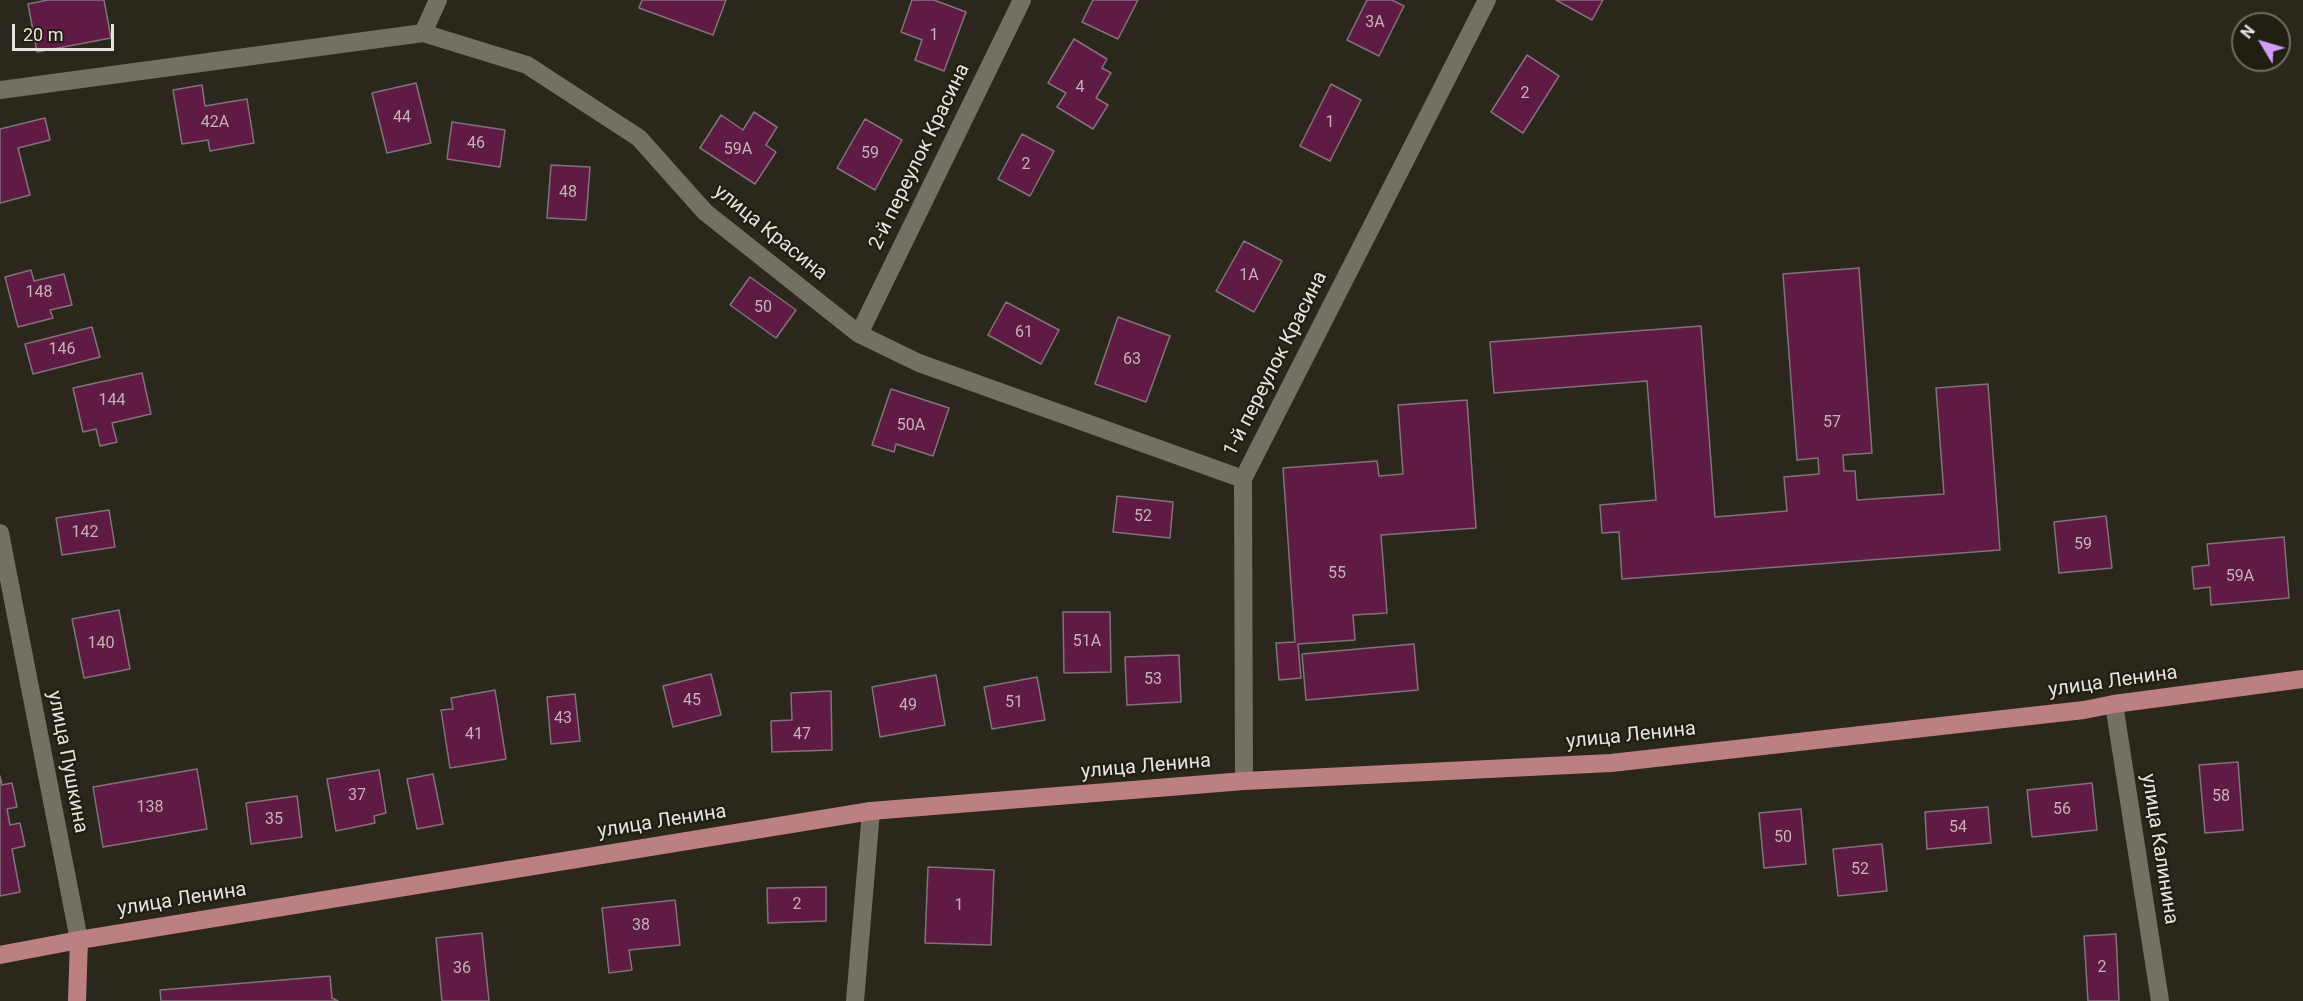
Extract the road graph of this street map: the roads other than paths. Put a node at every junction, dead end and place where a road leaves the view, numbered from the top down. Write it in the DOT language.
graph roads {
  1 [pos="438,0"];
  2 [pos="1022,0"];
  3 [pos="1486,0"];
  4 [pos="423,33"];
  5 [pos="0,90"];
  6 [pos="859,334"];
  7 [pos="1243,479"];
  8 [pos="0,533"];
  9 [pos="2303,679"];
  10 [pos="2114,704"];
  11 [pos="1244,782"];
  12 [pos="872,811"];
  13 [pos="79,940"];
  14 [pos="0,955"];
  15 [pos="77,1001"];
  16 [pos="855,1001"];
  17 [pos="2160,1001"];
  1 -- 4 [label="street"];
  2 -- 6 [label="street, 2-й переулок Красина"];
  3 -- 7 [label="street, 1-й переулок Красина"];
  4 -- 5 [label="street, улица Красина"];
  4 -- 6 [label="street, улица Красина"];
  6 -- 7 [label="street, улица Красина"];
  7 -- 11 [label="street, 1-й переулок Красина"];
  8 -- 13 [label="street, улица Пушкина"];
  9 -- 10 [label="main road, улица Ленина"];
  10 -- 11 [label="main road, улица Ленина"];
  10 -- 17 [label="street, улица Калинина"];
  11 -- 12 [label="main road, улица Ленина"];
  12 -- 13 [label="main road, улица Ленина"];
  12 -- 16 [label="street"];
  13 -- 14 [label="main road, улица Ленина"];
  13 -- 15 [label="main road, улица Пушкина"];
}
